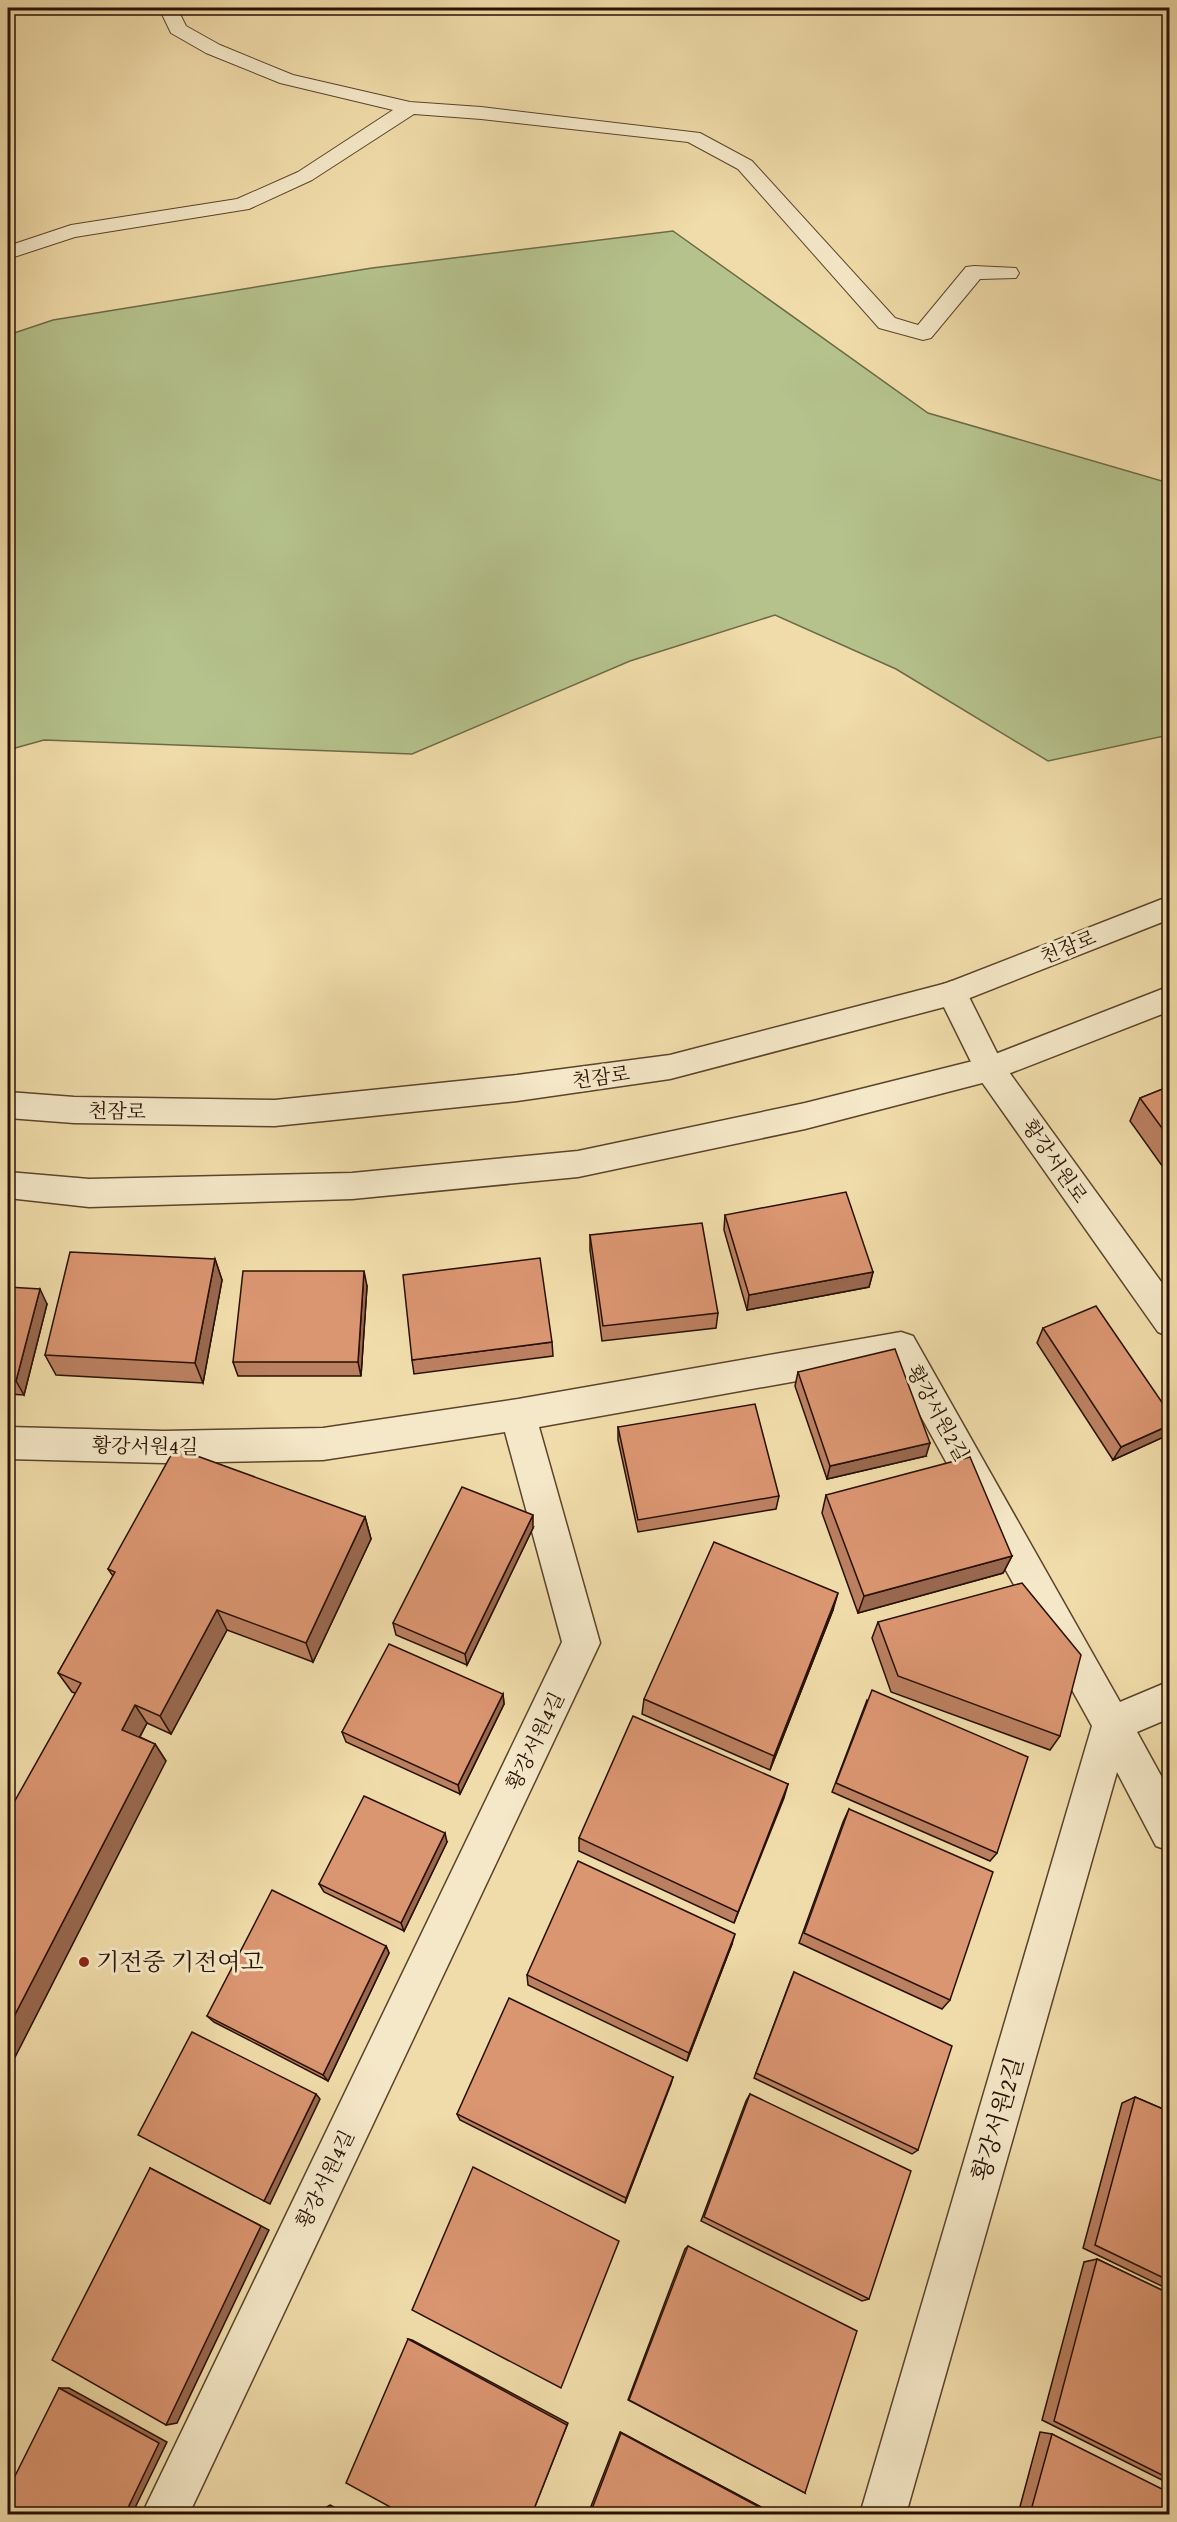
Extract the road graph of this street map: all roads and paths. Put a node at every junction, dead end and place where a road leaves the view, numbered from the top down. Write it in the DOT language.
graph roads {
  1 [pos="168,8"];
  2 [pos="410,108"];
  3 [pos="8,253"];
  4 [pos="1008,273"];
  5 [pos="1170,907"];
  6 [pos="952,993"];
  7 [pos="1170,998"];
  8 [pos="990,1069"];
  9 [pos="8,1105"];
  10 [pos="8,1185"];
  11 [pos="1170,1322"];
  12 [pos="518,1415"];
  13 [pos="8,1443"];
  14 [pos="1170,1699"];
  15 [pos="1112,1724"];
  16 [pos="1170,1832"];
  17 [pos="165,2514"];
  18 [pos="884,2514"];
  1 -- 2 [label="lane"];
  2 -- 3 [label="lane"];
  2 -- 4 [label="lane"];
  5 -- 6 [label="street, 천잠로"];
  6 -- 8 [label="street, 황강서원로"];
  6 -- 9 [label="street, 천잠로"];
  7 -- 8 [label="street"];
  8 -- 10 [label="street"];
  8 -- 11 [label="street, 황강서원로"];
  12 -- 13 [label="street, 황강서원4길"];
  12 -- 15 [label="street, 황강서원2길"];
  12 -- 17 [label="street, 황강서원4길"];
  14 -- 15 [label="street"];
  15 -- 16 [label="street, 황강서원2길"];
  15 -- 18 [label="street, 황강서원2길"];
}
